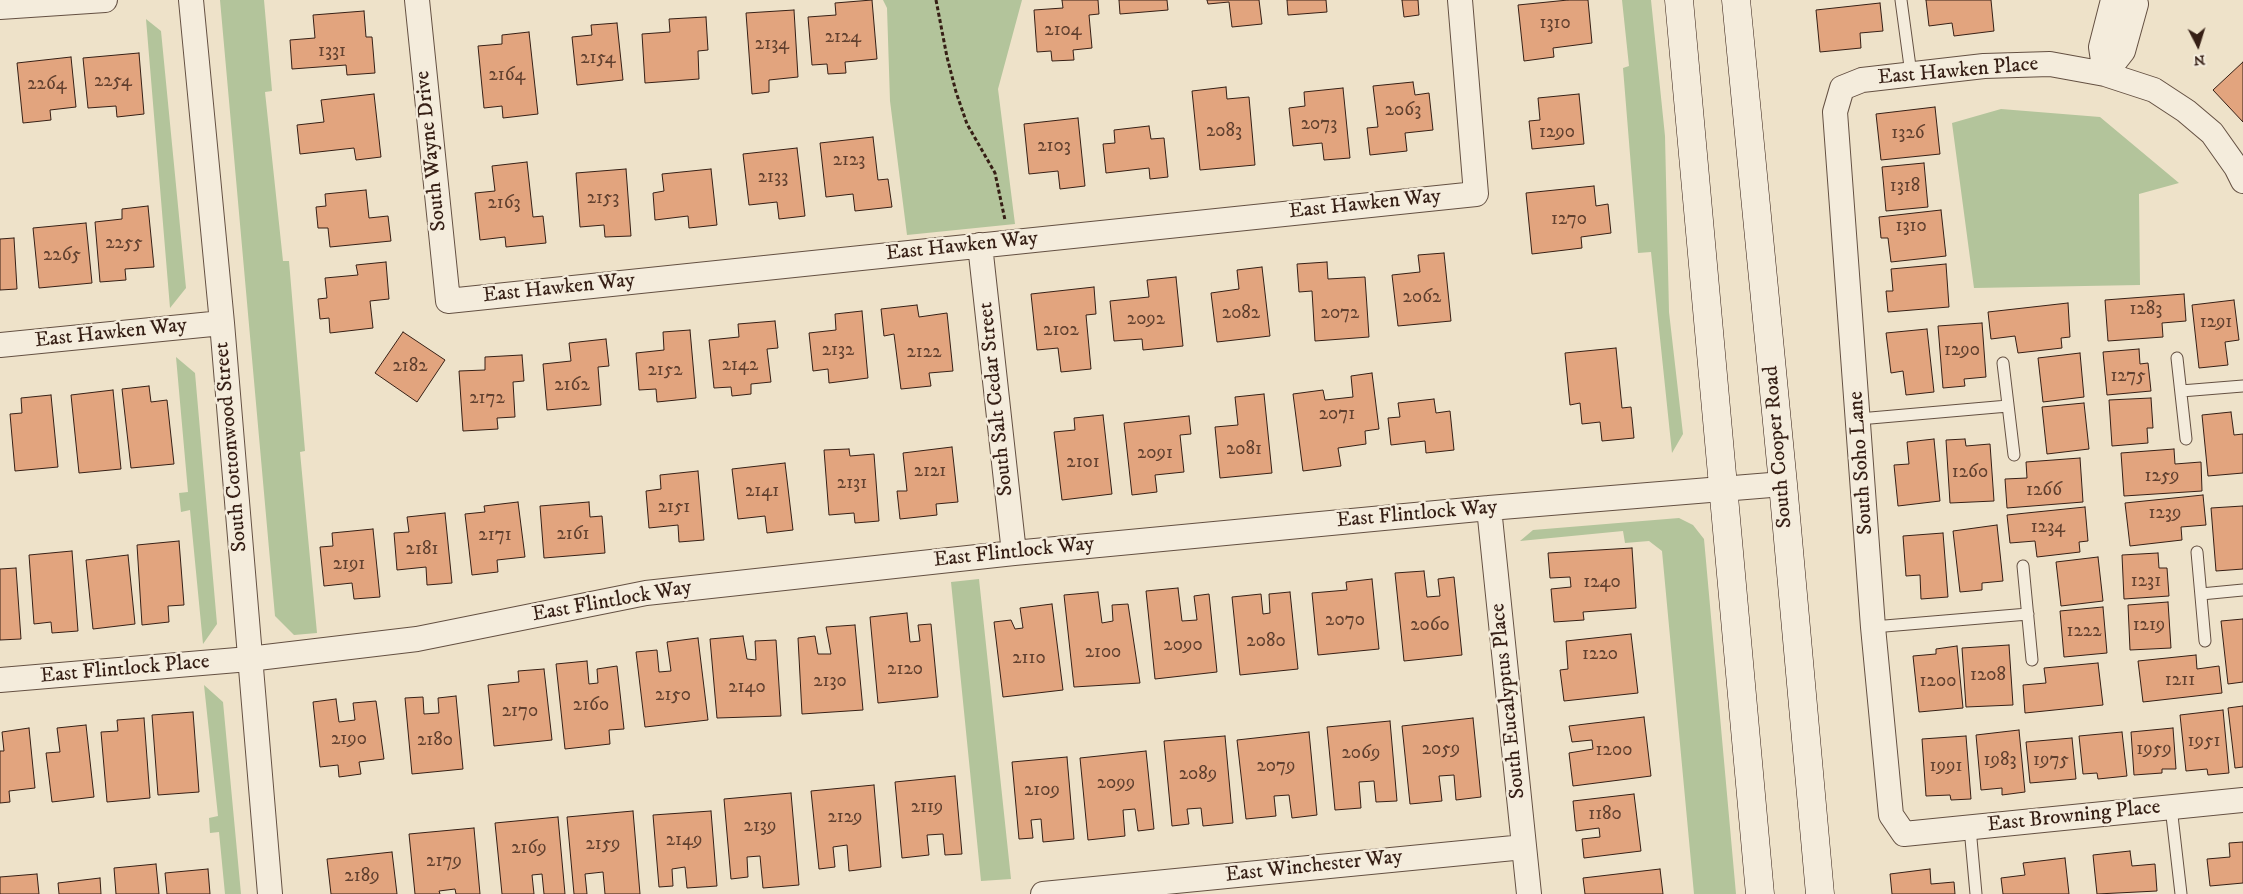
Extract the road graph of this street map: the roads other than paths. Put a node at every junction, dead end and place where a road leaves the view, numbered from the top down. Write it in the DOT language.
graph roads {
  1 [pos="105,0"];
  2 [pos="191,0"];
  3 [pos="417,0"];
  4 [pos="1460,0"];
  5 [pos="1678,0"];
  6 [pos="1736,0"];
  7 [pos="1901,0"];
  8 [pos="2127,1"];
  9 [pos="0,7"];
  10 [pos="1912,74"];
  11 [pos="2105,74"];
  12 [pos="1842,88"];
  13 [pos="2243,181"];
  14 [pos="980,245"];
  15 [pos="448,301"];
  16 [pos="222,323"];
  17 [pos="0,346"];
  18 [pos="2177,358"];
  19 [pos="2004,363"];
  20 [pos="2243,386"];
  21 [pos="2181,391"];
  22 [pos="2008,406"];
  23 [pos="1859,418"];
  24 [pos="2186,439"];
  25 [pos="2014,455"];
  26 [pos="1783,484"];
  27 [pos="1723,490"];
  28 [pos="1489,508"];
  29 [pos="2197,552"];
  30 [pos="1014,553"];
  31 [pos="2023,566"];
  32 [pos="2243,590"];
  33 [pos="2200,594"];
  34 [pos="2028,614"];
  35 [pos="1873,628"];
  36 [pos="2205,641"];
  37 [pos="249,659"];
  38 [pos="2032,660"];
  39 [pos="0,680"];
  40 [pos="2243,800"];
  41 [pos="2171,807"];
  42 [pos="1970,828"];
  43 [pos="1904,834"];
  44 [pos="1524,847"];
  45 [pos="270,894"];
  46 [pos="1043,894"];
  47 [pos="1529,894"];
  48 [pos="1760,894"];
  49 [pos="1820,894"];
  50 [pos="1976,894"];
  51 [pos="2181,894"];
  1 -- 9 [label="street"];
  2 -- 16 [label="street, South Cottonwood Street"];
  3 -- 15 [label="street, South Wayne Drive"];
  4 -- 14 [label="street, East Hawken Way"];
  5 -- 27 [label="main road"];
  6 -- 26 [label="main road, South Cooper Road"];
  7 -- 10 [label="lane"];
  8 -- 11 [label="street"];
  10 -- 11 [label="street, East Hawken Place"];
  10 -- 12 [label="street, East Hawken Place"];
  11 -- 13 [label="street, East Hawken Place"];
  12 -- 23 [label="street, South Soho Lane"];
  14 -- 15 [label="street, East Hawken Way"];
  14 -- 30 [label="street, South Salt Cedar Street"];
  16 -- 17 [label="street, East Hawken Way"];
  16 -- 37 [label="street, South Cottonwood Street"];
  18 -- 21 [label="lane"];
  19 -- 22 [label="lane"];
  20 -- 21 [label="lane"];
  21 -- 24 [label="lane"];
  22 -- 23 [label="lane"];
  22 -- 25 [label="lane"];
  23 -- 35 [label="street, South Soho Lane"];
  26 -- 27 [label="street, East Flintlock Way"];
  26 -- 49 [label="main road, South Cooper Road"];
  27 -- 28 [label="street, East Flintlock Way"];
  27 -- 48 [label="main road"];
  28 -- 30 [label="street, East Flintlock Way"];
  28 -- 44 [label="street, South Eucalyptus Place"];
  29 -- 33 [label="lane"];
  30 -- 37 [label="street, East Flintlock Way"];
  31 -- 34 [label="lane"];
  32 -- 33 [label="lane"];
  33 -- 36 [label="lane"];
  34 -- 35 [label="lane"];
  34 -- 38 [label="lane"];
  35 -- 43 [label="street, South Soho Lane"];
  37 -- 39 [label="street, East Flintlock Place"];
  37 -- 45 [label="street, South Cottonwood Street"];
  40 -- 41 [label="street, East Browning Place"];
  41 -- 42 [label="street, East Browning Place"];
  41 -- 51 [label="lane"];
  42 -- 43 [label="street, East Browning Place"];
  42 -- 50 [label="lane"];
  44 -- 46 [label="street, East Winchester Way"];
  44 -- 47 [label="street, South Eucalyptus Place"];
}
